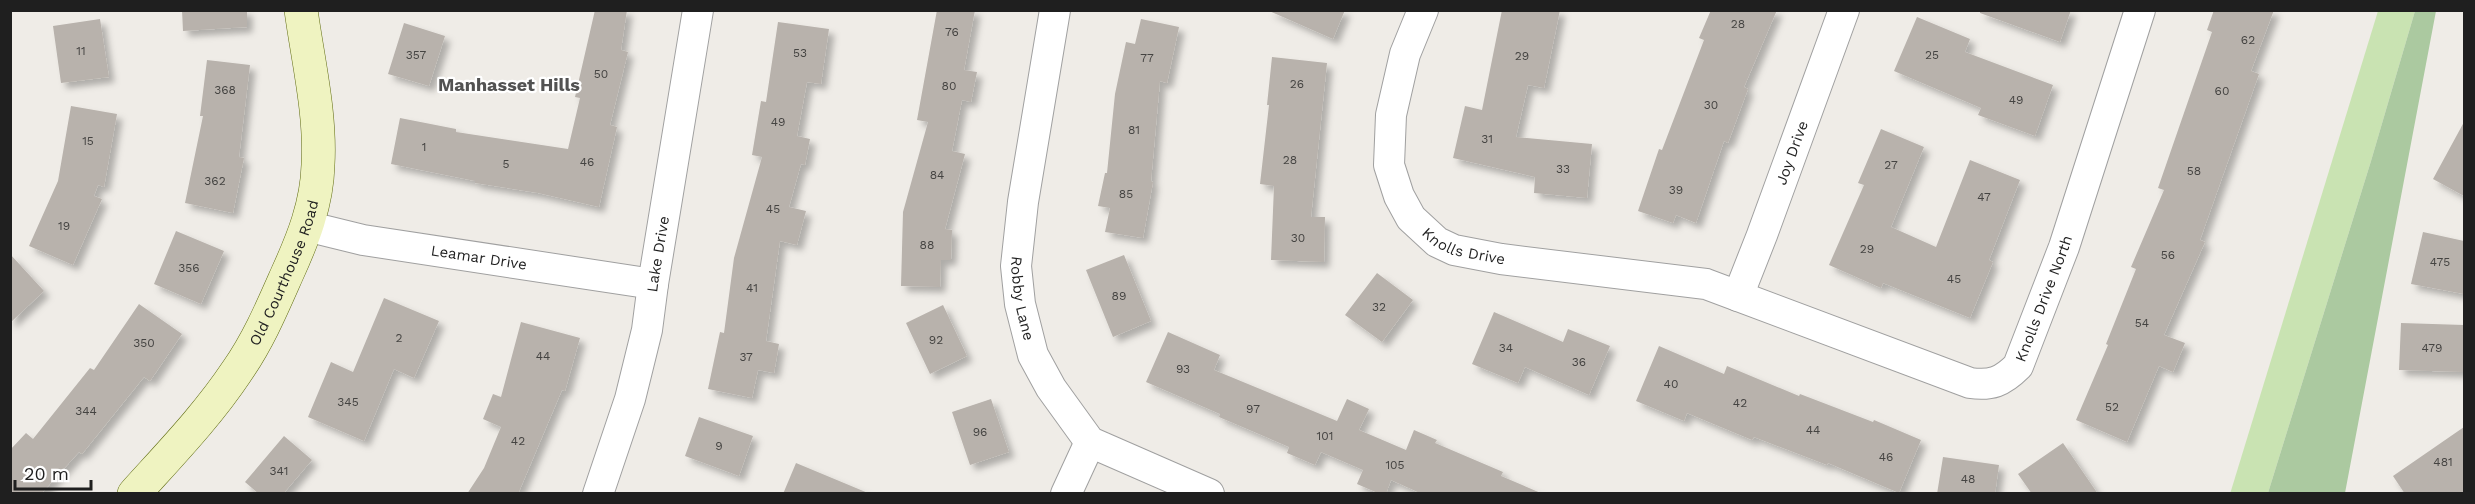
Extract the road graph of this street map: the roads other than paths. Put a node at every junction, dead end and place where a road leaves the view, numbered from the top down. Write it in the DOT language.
graph roads {
  1 [pos="301,10"];
  2 [pos="698,10"];
  3 [pos="1055,10"];
  4 [pos="1424,10"];
  5 [pos="1844,10"];
  6 [pos="2140,10"];
  7 [pos="306,226"];
  8 [pos="653,284"];
  9 [pos="1738,296"];
  10 [pos="1090,442"];
  11 [pos="600,493"];
  12 [pos="134,494"];
  13 [pos="1066,494"];
  14 [pos="1209,494"];
  1 -- 7 [label="street, Old Courthouse Road"];
  2 -- 8 [label="street, Lake Drive"];
  3 -- 10 [label="street, Robby Lane"];
  4 -- 9 [label="street, Knolls Drive"];
  5 -- 9 [label="street, Joy Drive"];
  6 -- 9 [label="street, Knolls Drive North"];
  7 -- 8 [label="street, Leamar Drive"];
  7 -- 12 [label="street, Old Courthouse Road"];
  8 -- 11 [label="street, Lake Drive"];
  10 -- 13 [label="street"];
  10 -- 14 [label="street"];
}
